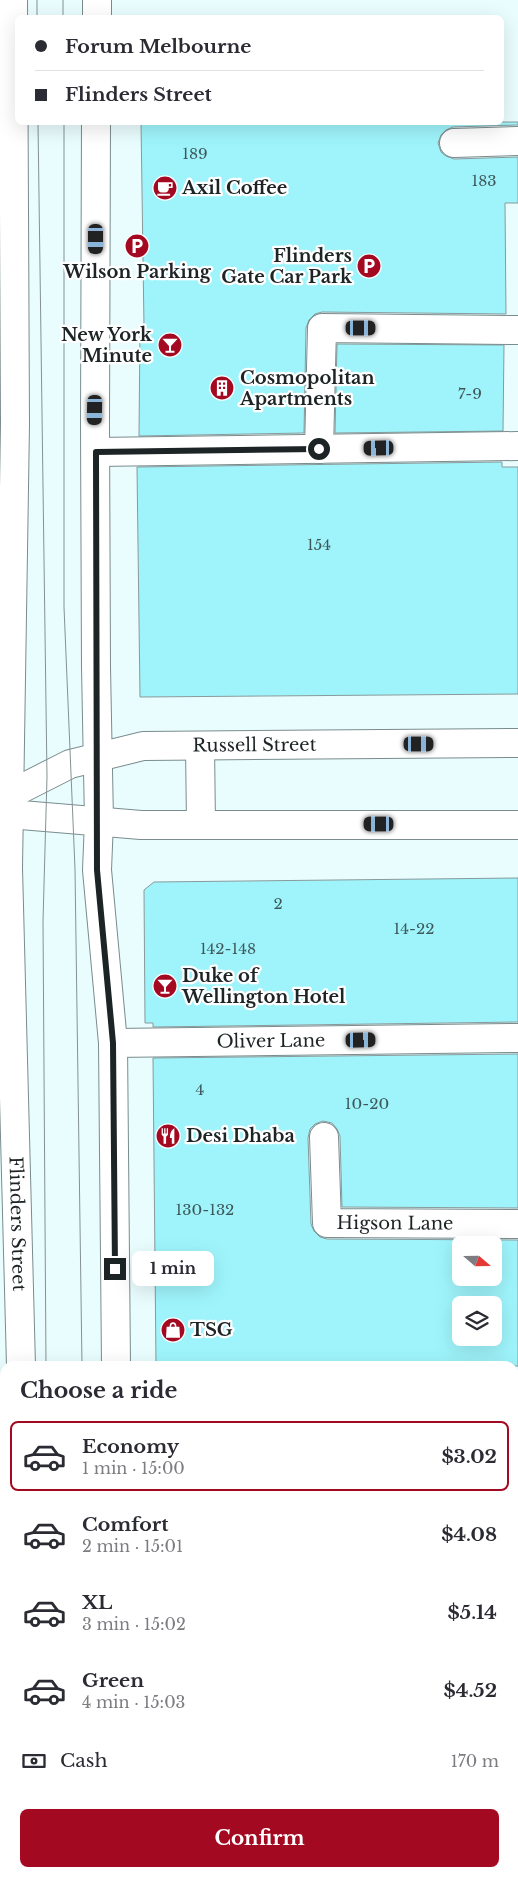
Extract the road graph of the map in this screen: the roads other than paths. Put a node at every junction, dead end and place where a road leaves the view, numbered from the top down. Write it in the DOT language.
graph roads {
  1 [pos="13,0"];
  2 [pos="97,0"];
  3 [pos="96,15"];
  4 [pos="96,125"];
  5 [pos="518,142"];
  6 [pos="454,143"];
  7 [pos="518,330"];
  8 [pos="518,446"];
  9 [pos="319,449"];
  10 [pos="96,452"];
  11 [pos="518,743"];
  12 [pos="200,746"];
  13 [pos="97,756"];
  14 [pos="4,805"];
  15 [pos="98,821"];
  16 [pos="201,824"];
  17 [pos="518,825"];
  18 [pos="518,1038"];
  19 [pos="113,1043"];
  20 [pos="324,1137"];
  21 [pos="518,1224"];
  22 [pos="21,1361"];
  23 [pos="116,1361"];
  1 -- 14 [label="main road, Flinders Street"];
  2 -- 3 [label="main road"];
  4 -- 10 [label="main road"];
  5 -- 6 [label="main road"];
  7 -- 9 [label="main road"];
  8 -- 9 [label="main road"];
  9 -- 10 [label="main road"];
  10 -- 13 [label="main road"];
  11 -- 12 [label="main road, Russell Street"];
  12 -- 13 [label="main road, Russell Street"];
  12 -- 16 [label="main road"];
  13 -- 14 [label="main road, Russell Street"];
  13 -- 15 [label="main road"];
  14 -- 15 [label="main road"];
  14 -- 22 [label="main road, Flinders Street"];
  15 -- 16 [label="main road"];
  15 -- 19 [label="main road"];
  16 -- 17 [label="main road"];
  18 -- 19 [label="main road, Oliver Lane"];
  19 -- 23 [label="main road"];
  20 -- 21 [label="main road, Higson Lane"];
}
